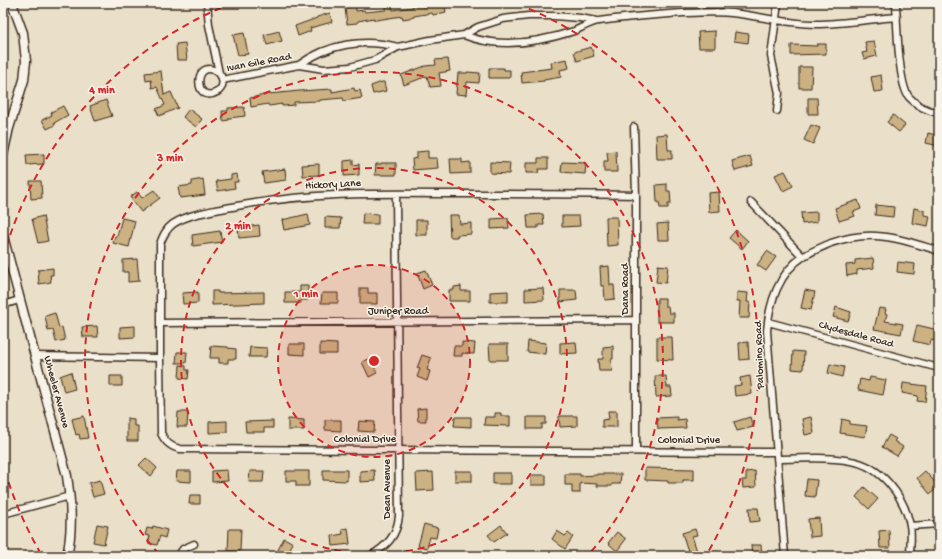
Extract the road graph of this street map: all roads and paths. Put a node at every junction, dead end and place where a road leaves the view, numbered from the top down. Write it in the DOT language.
graph roads {
  1 [pos="12,3"];
  2 [pos="207,3"];
  3 [pos="778,3"];
  4 [pos="896,3"];
  5 [pos="897,17"];
  6 [pos="776,20"];
  7 [pos="596,21"];
  8 [pos="464,35"];
  9 [pos="398,47"];
  10 [pos="299,65"];
  11 [pos="219,73"];
  12 [pos="222,80"];
  13 [pos="777,111"];
  14 [pos="939,113"];
  15 [pos="634,127"];
  16 [pos="6,130"];
  17 [pos="3,155"];
  18 [pos="396,194"];
  19 [pos="636,195"];
  20 [pos="751,202"];
  21 [pos="3,236"];
  22 [pos="939,251"];
  23 [pos="803,257"];
  24 [pos="19,300"];
  25 [pos="3,305"];
  26 [pos="636,320"];
  27 [pos="397,321"];
  28 [pos="768,322"];
  29 [pos="160,323"];
  30 [pos="35,356"];
  31 [pos="160,358"];
  32 [pos="939,368"];
  33 [pos="398,450"];
  34 [pos="636,451"];
  35 [pos="777,455"];
  36 [pos="70,496"];
  37 [pos="3,514"];
  38 [pos="939,524"];
  39 [pos="910,526"];
  40 [pos="194,544"];
  41 [pos="67,556"];
  42 [pos="178,556"];
  43 [pos="370,556"];
  44 [pos="785,556"];
  45 [pos="910,556"];
  1 -- 16 [label="street"];
  2 -- 11 [label="street"];
  3 -- 6 [label="street"];
  4 -- 5 [label="street"];
  5 -- 6 [label="street, Ivan Gile Road"];
  5 -- 14 [label="street"];
  6 -- 7 [label="street, Ivan Gile Road"];
  6 -- 13 [label="street"];
  7 -- 8 [label="street, Ivan Gile Road"];
  7 -- 8 [label="street, Ivan Gile Road"];
  8 -- 9 [label="street, Ivan Gile Road"];
  9 -- 10 [label="street, Ivan Gile Road"];
  9 -- 10 [label="street, Ivan Gile Road"];
  10 -- 12 [label="street, Ivan Gile Road"];
  11 -- 12 [label="street"];
  11 -- 12 [label="street"];
  15 -- 19 [label="street, Dana Road"];
  16 -- 17 [label="street"];
  18 -- 19 [label="street, Hickory Lane"];
  18 -- 27 [label="street, Dean Avenue"];
  18 -- 29 [label="street, Hickory Lane"];
  19 -- 26 [label="street, Dana Road"];
  20 -- 23 [label="street"];
  21 -- 24 [label="street, Wheeler Avenue"];
  22 -- 23 [label="street, Palomino Road"];
  23 -- 28 [label="street, Palomino Road"];
  24 -- 25 [label="street"];
  24 -- 30 [label="street, Wheeler Avenue"];
  26 -- 27 [label="street, Juniper Road"];
  26 -- 34 [label="street, Dana Road"];
  27 -- 29 [label="street, Juniper Road"];
  27 -- 33 [label="street, Dean Avenue"];
  28 -- 32 [label="street, Clydesdale Road"];
  28 -- 35 [label="street, Palomino Road"];
  29 -- 31 [label="street, Hickory Lane"];
  30 -- 31 [label="street"];
  30 -- 36 [label="street, Wheeler Avenue"];
  31 -- 33 [label="street, Colonial Drive"];
  33 -- 34 [label="street, Colonial Drive"];
  33 -- 43 [label="street, Dean Avenue"];
  34 -- 35 [label="street, Colonial Drive"];
  35 -- 39 [label="street, Colonial Drive"];
  35 -- 44 [label="street, Palomino Road"];
  36 -- 37 [label="street"];
  36 -- 41 [label="street, Wheeler Avenue"];
  38 -- 39 [label="street"];
  39 -- 45 [label="street"];
  40 -- 42 [label="street"];
}
